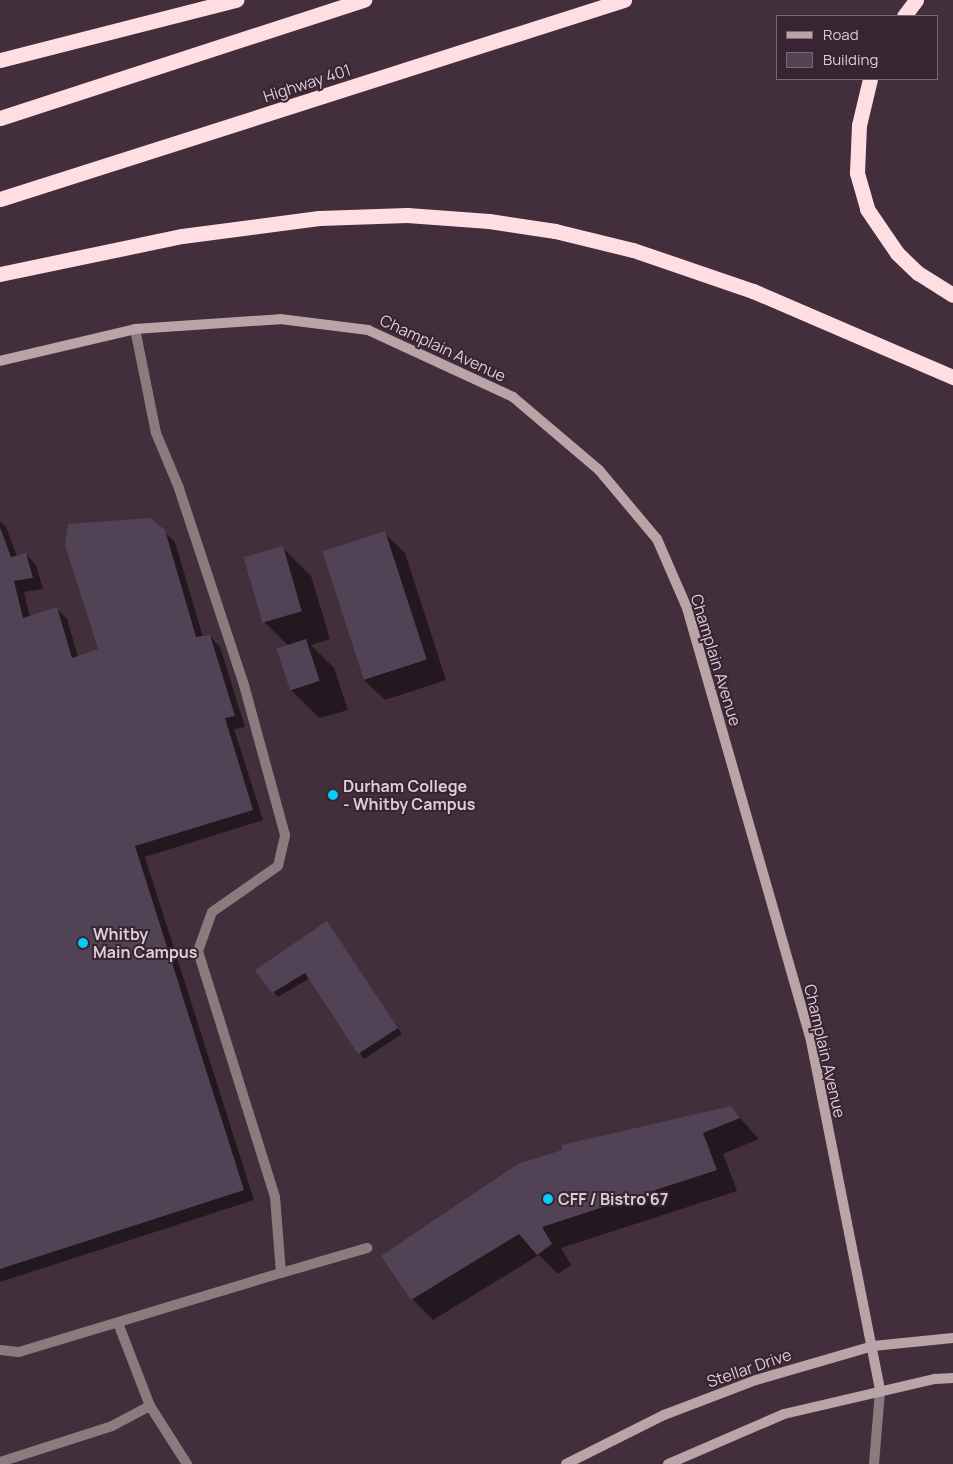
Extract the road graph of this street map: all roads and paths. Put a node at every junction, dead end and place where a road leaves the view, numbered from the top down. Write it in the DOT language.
graph roads {
  1 [pos="236,0"];
  2 [pos="364,0"];
  3 [pos="624,0"];
  4 [pos="916,0"];
  5 [pos="905,15"];
  6 [pos="0,60"];
  7 [pos="870,80"];
  8 [pos="0,118"];
  9 [pos="0,199"];
  10 [pos="0,274"];
  11 [pos="953,295"];
  12 [pos="135,329"];
  13 [pos="0,362"];
  14 [pos="953,377"];
  15 [pos="367,1248"];
  16 [pos="281,1273"];
  17 [pos="118,1323"];
  18 [pos="953,1338"];
  19 [pos="873,1346"];
  20 [pos="0,1350"];
  21 [pos="953,1378"];
  22 [pos="880,1391"];
  23 [pos="150,1406"];
  24 [pos="0,1462"];
  25 [pos="187,1464"];
  26 [pos="566,1464"];
  27 [pos="668,1464"];
  28 [pos="874,1464"];
  1 -- 6 [label="highway"];
  2 -- 8 [label="highway"];
  3 -- 9 [label="highway, Highway 401"];
  4 -- 5 [label="highway"];
  7 -- 11 [label="highway"];
  10 -- 14 [label="highway"];
  12 -- 13 [label="main road, Champlain Avenue"];
  12 -- 16 [label="lane"];
  12 -- 19 [label="main road, Champlain Avenue"];
  15 -- 16 [label="lane"];
  16 -- 17 [label="lane"];
  17 -- 20 [label="lane"];
  17 -- 23 [label="lane"];
  18 -- 19 [label="main road, Stellar Drive"];
  19 -- 22 [label="main road, Champlain Avenue"];
  19 -- 26 [label="main road, Stellar Drive"];
  21 -- 22 [label="main road"];
  22 -- 27 [label="main road"];
  22 -- 28 [label="lane"];
  23 -- 24 [label="lane"];
  23 -- 25 [label="lane"];
}
